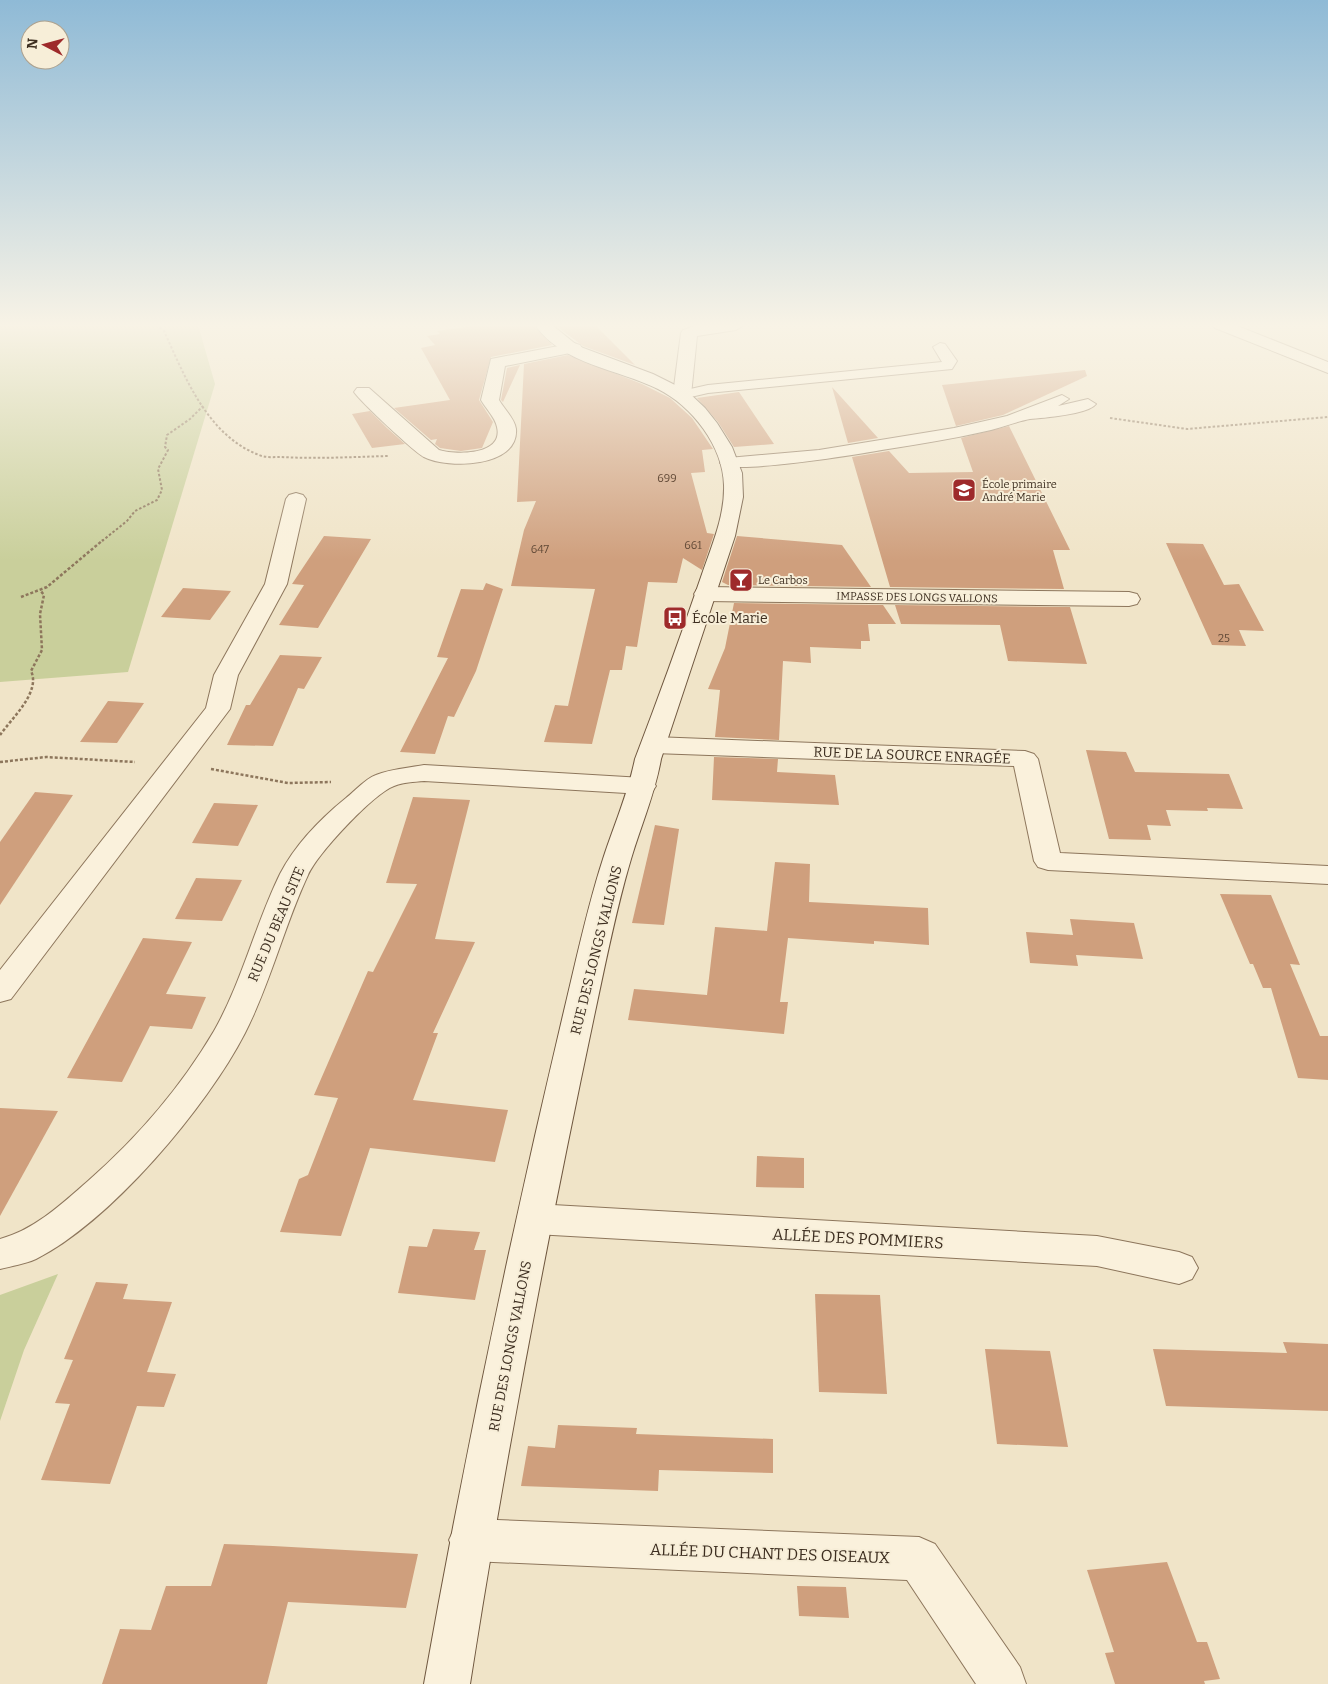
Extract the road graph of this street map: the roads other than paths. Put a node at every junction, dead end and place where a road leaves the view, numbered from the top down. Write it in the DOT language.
graph roads {
  1 [pos="376,404"];
  2 [pos="492,404"];
  3 [pos="692,404"];
  4 [pos="1088,404"];
  5 [pos="728,463"];
  6 [pos="296,499"];
  7 [pos="705,594"];
  8 [pos="1129,599"];
  9 [pos="654,745"];
  10 [pos="642,786"];
  11 [pos="1328,875"];
  12 [pos="0,991"];
  13 [pos="535,1219"];
  14 [pos="0,1254"];
  15 [pos="1179,1268"];
  16 [pos="471,1540"];
  17 [pos="447,1684"];
  18 [pos="1003,1684"];
  1 -- 2 [label="street"];
  3 -- 5 [label="street, RUE DES LONGS VALLONS"];
  4 -- 5 [label="lane"];
  5 -- 7 [label="street, RUE DES LONGS VALLONS"];
  6 -- 12 [label="street"];
  7 -- 8 [label="street, IMPASSE DES LONGS VALLONS"];
  7 -- 9 [label="street, RUE DES LONGS VALLONS"];
  9 -- 10 [label="street, RUE DES LONGS VALLONS"];
  9 -- 11 [label="street, RUE DE LA SOURCE ENRAGÉE"];
  10 -- 13 [label="street, RUE DES LONGS VALLONS"];
  10 -- 14 [label="street, RUE DU BEAU SITE"];
  13 -- 15 [label="street, ALLÉE DES POMMIERS"];
  13 -- 16 [label="street, RUE DES LONGS VALLONS"];
  16 -- 17 [label="street, RUE DES LONGS VALLONS"];
  16 -- 18 [label="street, ALLÉE DU CHANT DES OISEAUX"];
}
